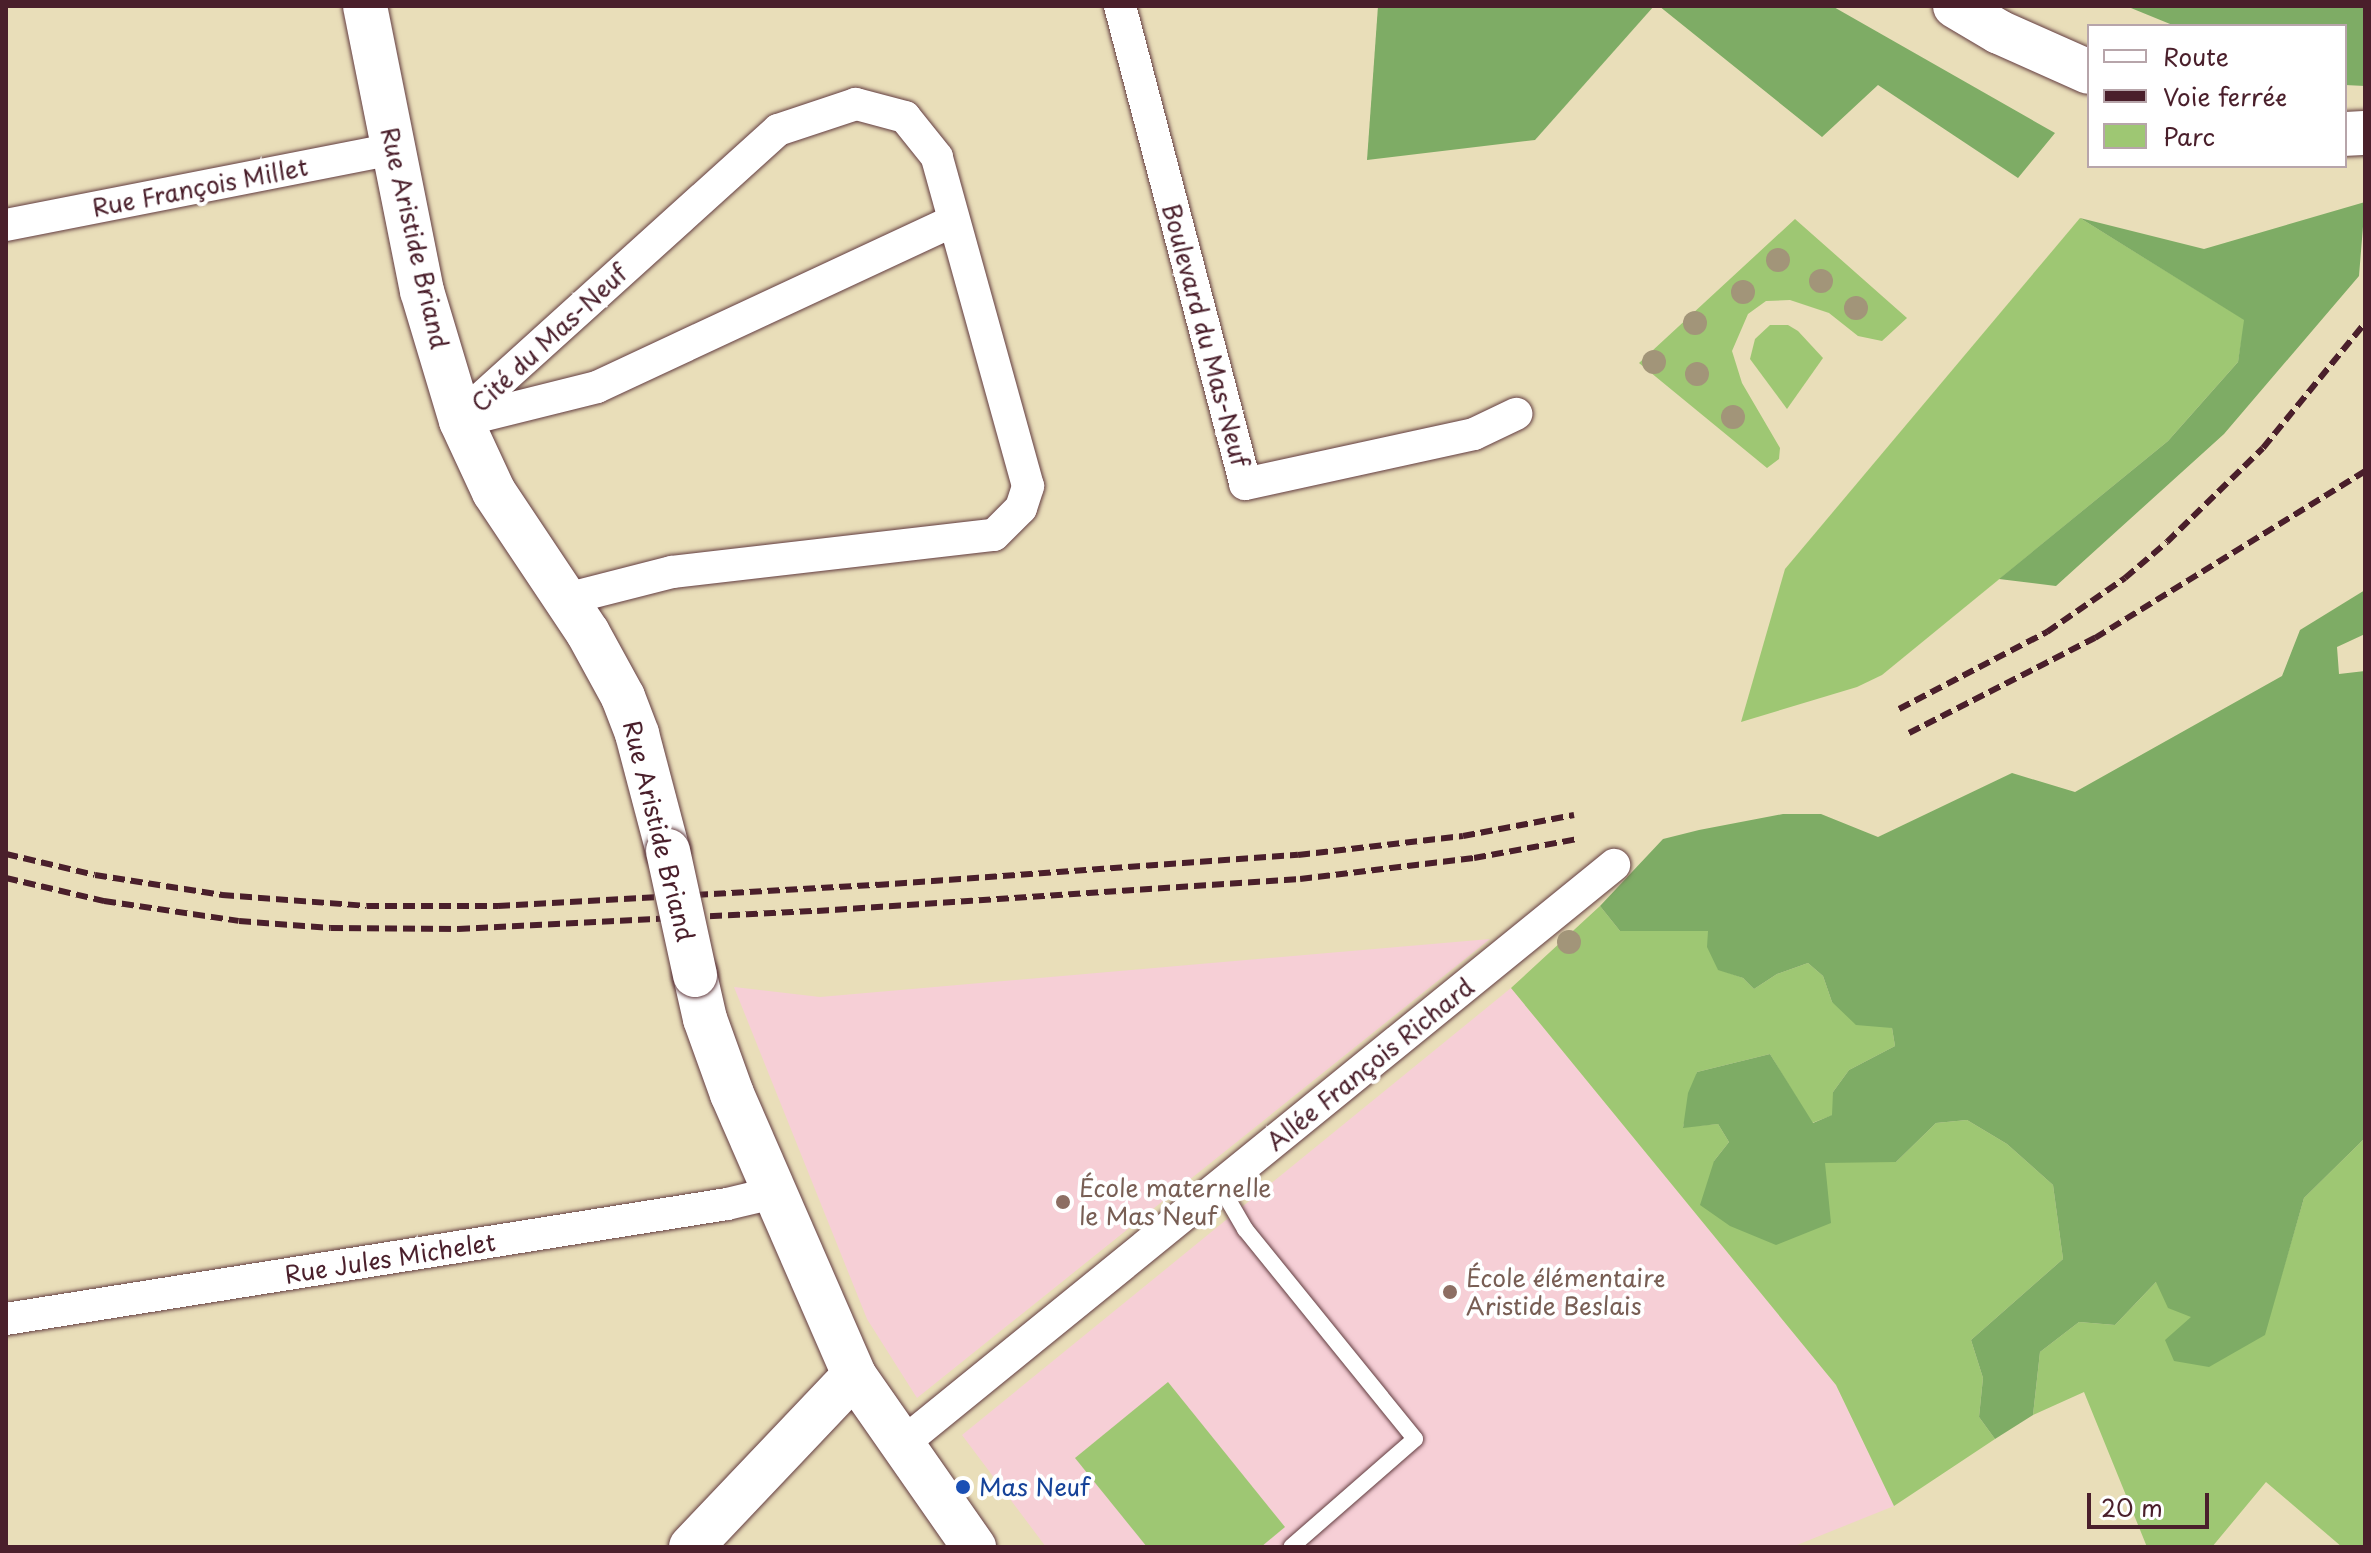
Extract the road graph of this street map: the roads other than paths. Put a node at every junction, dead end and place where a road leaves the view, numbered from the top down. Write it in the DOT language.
graph roads {
  1 [pos="365,6"];
  2 [pos="1120,6"];
  3 [pos="1955,6"];
  4 [pos="2087,71"];
  5 [pos="394,149"];
  6 [pos="953,221"];
  7 [pos="6,225"];
  8 [pos="1516,414"];
  9 [pos="461,421"];
  10 [pos="566,599"];
  11 [pos="1614,865"];
  12 [pos="1220,1186"];
  13 [pos="773,1193"];
  14 [pos="6,1319"];
  15 [pos="854,1375"];
  16 [pos="902,1444"];
  17 [pos="691,1547"];
  18 [pos="974,1547"];
  19 [pos="1291,1547"];
  1 -- 5 [label="main road, Rue Aristide Briand"];
  2 -- 8 [label="street, Boulevard du Mas-Neuf"];
  3 -- 4 [label="main road"];
  5 -- 7 [label="street, Rue François Millet"];
  5 -- 9 [label="main road, Rue Aristide Briand"];
  6 -- 9 [label="street, Cité du Mas-Neuf"];
  6 -- 9 [label="street, Cité du Mas-Neuf"];
  6 -- 10 [label="street, Cité du Mas-Neuf"];
  9 -- 10 [label="main road, Rue Aristide Briand"];
  10 -- 13 [label="main road, Rue Aristide Briand, bridge"];
  11 -- 12 [label="street, Allée François Richard"];
  12 -- 16 [label="street, Allée François Richard"];
  12 -- 19 [label="lane"];
  13 -- 14 [label="street, Rue Jules Michelet"];
  13 -- 15 [label="main road, Rue Aristide Briand"];
  15 -- 16 [label="main road, Rue Aristide Briand"];
  15 -- 17 [label="main road"];
  16 -- 18 [label="main road, Rue Aristide Briand"];
}
